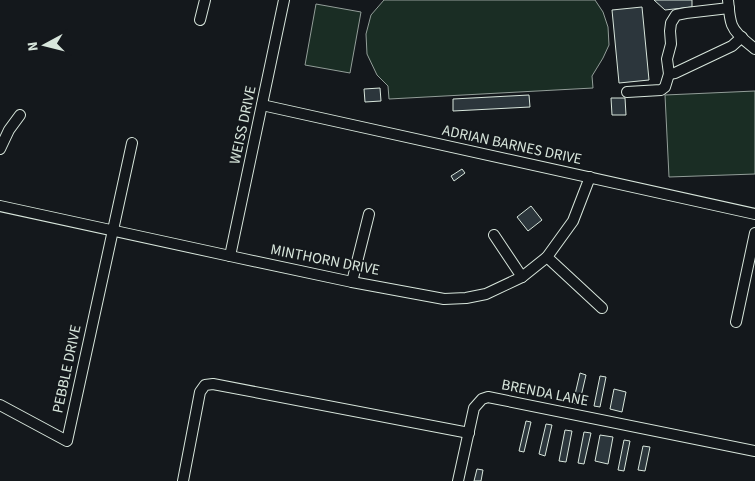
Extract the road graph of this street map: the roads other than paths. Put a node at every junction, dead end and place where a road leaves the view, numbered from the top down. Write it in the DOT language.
graph roads {
  1 [pos="205,0"];
  2 [pos="284,0"];
  3 [pos="729,4"];
  4 [pos="200,20"];
  5 [pos="742,37"];
  6 [pos="755,49"];
  7 [pos="669,74"];
  8 [pos="627,92"];
  9 [pos="262,105"];
  10 [pos="20,115"];
  11 [pos="132,143"];
  12 [pos="0,148"];
  13 [pos="590,177"];
  14 [pos="0,206"];
  15 [pos="369,214"];
  16 [pos="755,214"];
  17 [pos="113,230"];
  18 [pos="755,233"];
  19 [pos="494,235"];
  20 [pos="230,256"];
  21 [pos="547,257"];
  22 [pos="522,277"];
  23 [pos="352,282"];
  24 [pos="602,308"];
  25 [pos="736,322"];
  26 [pos="0,405"];
  27 [pos="469,433"];
  28 [pos="755,451"];
  29 [pos="183,481"];
  30 [pos="458,481"];
  1 -- 4 [label="street"];
  2 -- 9 [label="street, WEISS DRIVE"];
  3 -- 5 [label="street"];
  3 -- 7 [label="street"];
  5 -- 6 [label="street"];
  5 -- 7 [label="street"];
  7 -- 8 [label="street"];
  9 -- 13 [label="street, ADRIAN BARNES DRIVE"];
  9 -- 20 [label="street, WEISS DRIVE"];
  10 -- 12 [label="street"];
  11 -- 17 [label="street"];
  13 -- 16 [label="street, ADRIAN BARNES DRIVE"];
  13 -- 21 [label="street, MINTHORN DRIVE"];
  14 -- 17 [label="street, MINTHORN DRIVE"];
  15 -- 23 [label="street"];
  17 -- 20 [label="street, MINTHORN DRIVE"];
  17 -- 26 [label="street, PEBBLE DRIVE"];
  18 -- 25 [label="street"];
  19 -- 22 [label="street"];
  20 -- 23 [label="street, MINTHORN DRIVE"];
  21 -- 22 [label="street, MINTHORN DRIVE"];
  21 -- 24 [label="street"];
  22 -- 23 [label="street, MINTHORN DRIVE"];
  27 -- 28 [label="street, BRENDA LANE"];
  27 -- 29 [label="street"];
  27 -- 30 [label="street, BRENDA LANE"];
}
